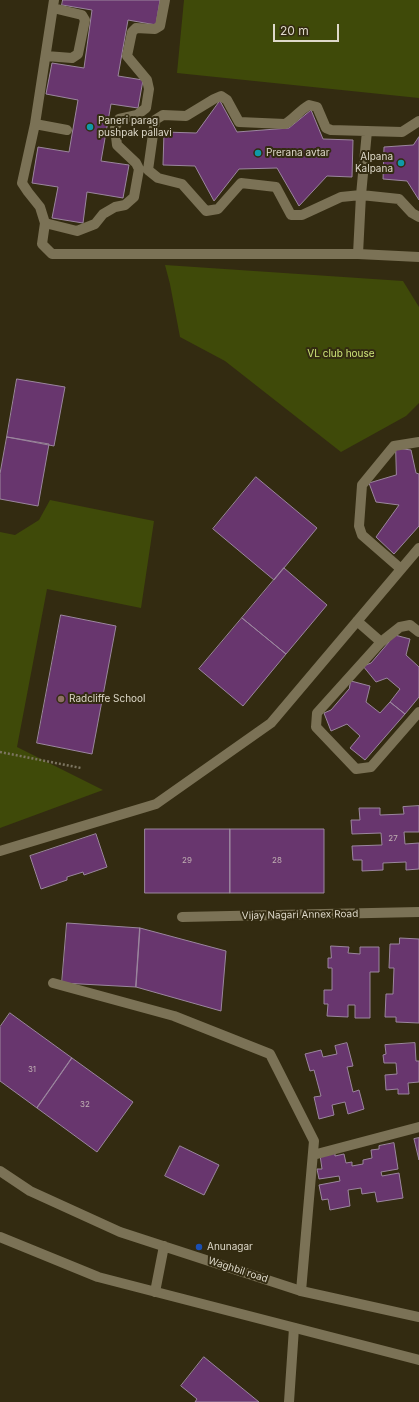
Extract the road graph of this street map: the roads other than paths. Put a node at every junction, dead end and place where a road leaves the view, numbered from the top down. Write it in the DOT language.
graph roads {
  1 [pos="165,0"];
  2 [pos="54,4"];
  3 [pos="46,56"];
  4 [pos="419,121"];
  5 [pos="35,124"];
  6 [pos="67,130"];
  7 [pos="367,131"];
  8 [pos="361,195"];
  9 [pos="419,217"];
  10 [pos="45,223"];
  11 [pos="358,254"];
  12 [pos="419,257"];
  13 [pos="419,442"];
  14 [pos="419,548"];
  15 [pos="401,569"];
  16 [pos="357,621"];
  17 [pos="419,632"];
  18 [pos="381,642"];
  19 [pos="419,712"];
  20 [pos="0,851"];
  21 [pos="419,912"];
  22 [pos="182,917"];
  23 [pos="53,984"];
  24 [pos="419,1127"];
  25 [pos="313,1155"];
  26 [pos="0,1171"];
  27 [pos="0,1237"];
  28 [pos="164,1246"];
  29 [pos="301,1291"];
  30 [pos="155,1292"];
  31 [pos="419,1317"];
  32 [pos="294,1328"];
  33 [pos="419,1360"];
  34 [pos="289,1402"];
  1 -- 10 [label="street"];
  2 -- 3 [label="street"];
  2 -- 3 [label="street"];
  3 -- 5 [label="street"];
  4 -- 7 [label="street"];
  5 -- 6 [label="street"];
  5 -- 10 [label="street"];
  7 -- 8 [label="street"];
  7 -- 8 [label="street"];
  8 -- 9 [label="street"];
  8 -- 11 [label="street"];
  10 -- 11 [label="street"];
  11 -- 12 [label="street"];
  13 -- 15 [label="street"];
  14 -- 15 [label="street"];
  15 -- 16 [label="street"];
  16 -- 18 [label="street"];
  16 -- 20 [label="street"];
  17 -- 18 [label="street"];
  18 -- 19 [label="street"];
  21 -- 22 [label="street, Vijay Nagari Annex Road"];
  23 -- 25 [label="street"];
  24 -- 25 [label="street"];
  25 -- 29 [label="street"];
  26 -- 28 [label="street, Waghbil road"];
  27 -- 30 [label="street"];
  28 -- 29 [label="street, Waghbil road"];
  28 -- 30 [label="street"];
  29 -- 31 [label="street, Waghbil road"];
  30 -- 32 [label="street"];
  32 -- 33 [label="street"];
  32 -- 34 [label="street"];
}
